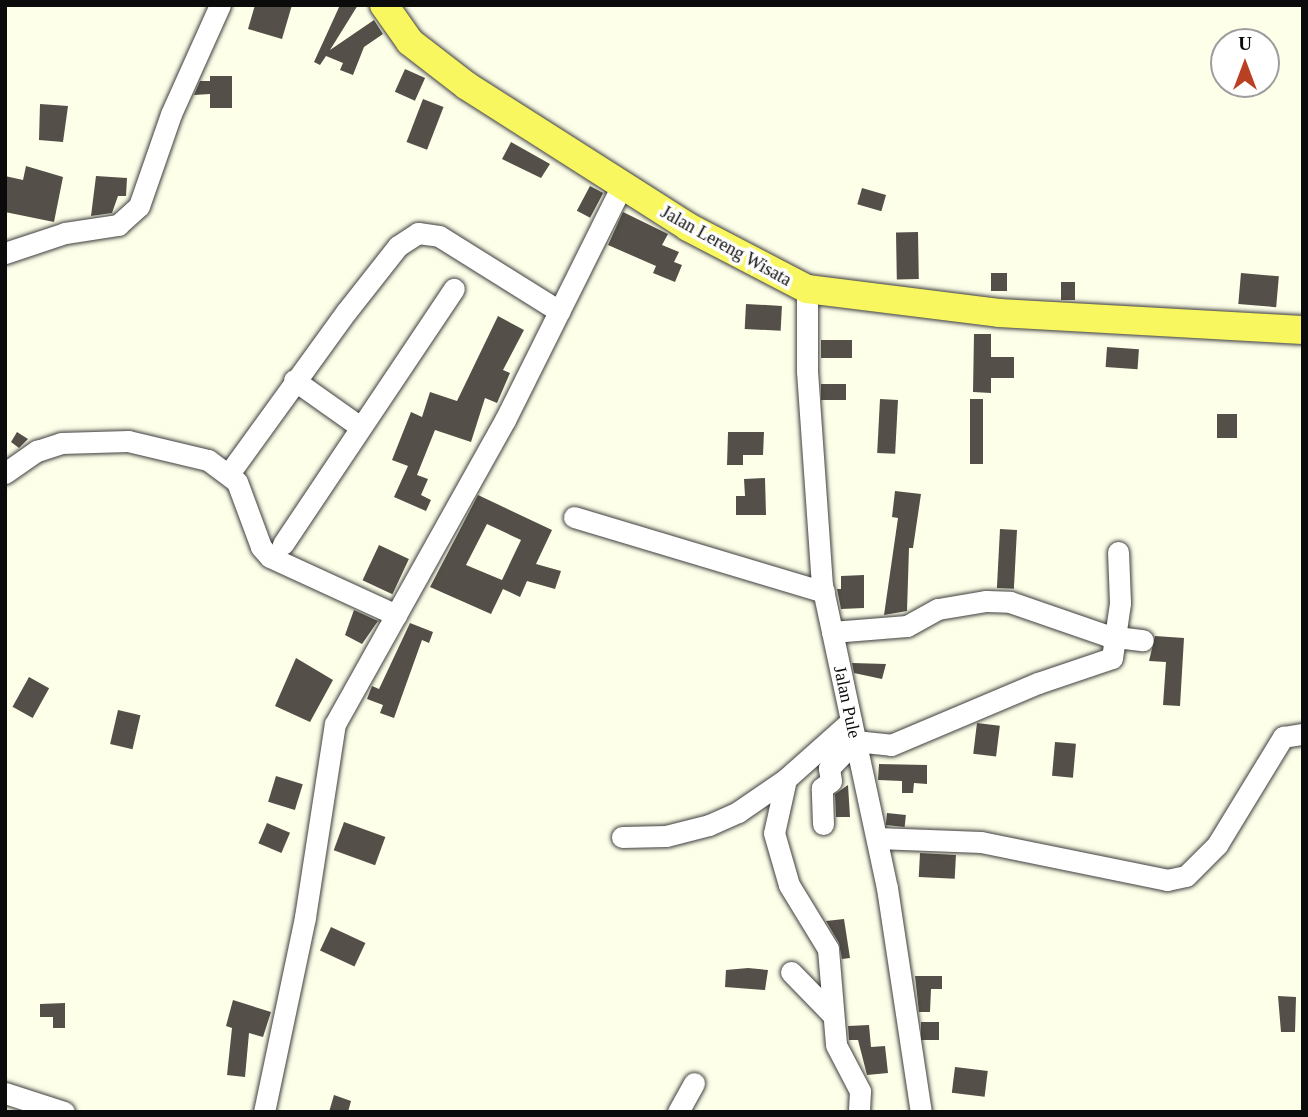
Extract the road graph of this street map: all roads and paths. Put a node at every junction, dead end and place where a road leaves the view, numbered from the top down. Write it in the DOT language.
graph roads {
  1 [pos="220,5"];
  2 [pos="384,5"];
  3 [pos="622,185"];
  4 [pos="5,253"];
  5 [pos="454,289"];
  6 [pos="807,289"];
  7 [pos="559,311"];
  8 [pos="1303,330"];
  9 [pos="295,380"];
  10 [pos="359,426"];
  11 [pos="233,468"];
  12 [pos="5,473"];
  13 [pos="574,517"];
  14 [pos="283,544"];
  15 [pos="1118,552"];
  16 [pos="824,592"];
  17 [pos="396,615"];
  18 [pos="832,632"];
  19 [pos="1116,637"];
  20 [pos="1143,640"];
  21 [pos="853,731"];
  22 [pos="1303,734"];
  23 [pos="786,779"];
  24 [pos="822,824"];
  25 [pos="622,837"];
  26 [pos="877,838"];
  27 [pos="791,972"];
  28 [pos="831,1013"];
  29 [pos="694,1083"];
  30 [pos="5,1093"];
  31 [pos="64,1112"];
  32 [pos="264,1112"];
  33 [pos="678,1112"];
  34 [pos="859,1112"];
  35 [pos="921,1112"];
  1 -- 4 [label="street"];
  2 -- 3 [label="main road, Jalan Lereng Wisata"];
  3 -- 6 [label="main road, Jalan Lereng Wisata"];
  3 -- 7 [label="street"];
  5 -- 10 [label="street"];
  6 -- 8 [label="main road, Jalan Lereng Wisata"];
  6 -- 16 [label="street, Jalan Pule"];
  7 -- 9 [label="street"];
  7 -- 17 [label="street"];
  9 -- 10 [label="street"];
  9 -- 11 [label="street"];
  10 -- 14 [label="street"];
  12 -- 17 [label="street"];
  13 -- 16 [label="street"];
  15 -- 19 [label="street"];
  16 -- 18 [label="street, Jalan Pule"];
  17 -- 32 [label="street"];
  18 -- 19 [label="street"];
  18 -- 21 [label="street, Jalan Pule"];
  19 -- 20 [label="street"];
  19 -- 21 [label="street"];
  21 -- 23 [label="street"];
  21 -- 24 [label="street"];
  21 -- 26 [label="street, Jalan Pule"];
  22 -- 26 [label="street"];
  23 -- 25 [label="street"];
  23 -- 28 [label="street"];
  26 -- 35 [label="street, Jalan Pule"];
  27 -- 28 [label="street"];
  28 -- 34 [label="street"];
  29 -- 33 [label="street"];
  30 -- 31 [label="street"];
}
